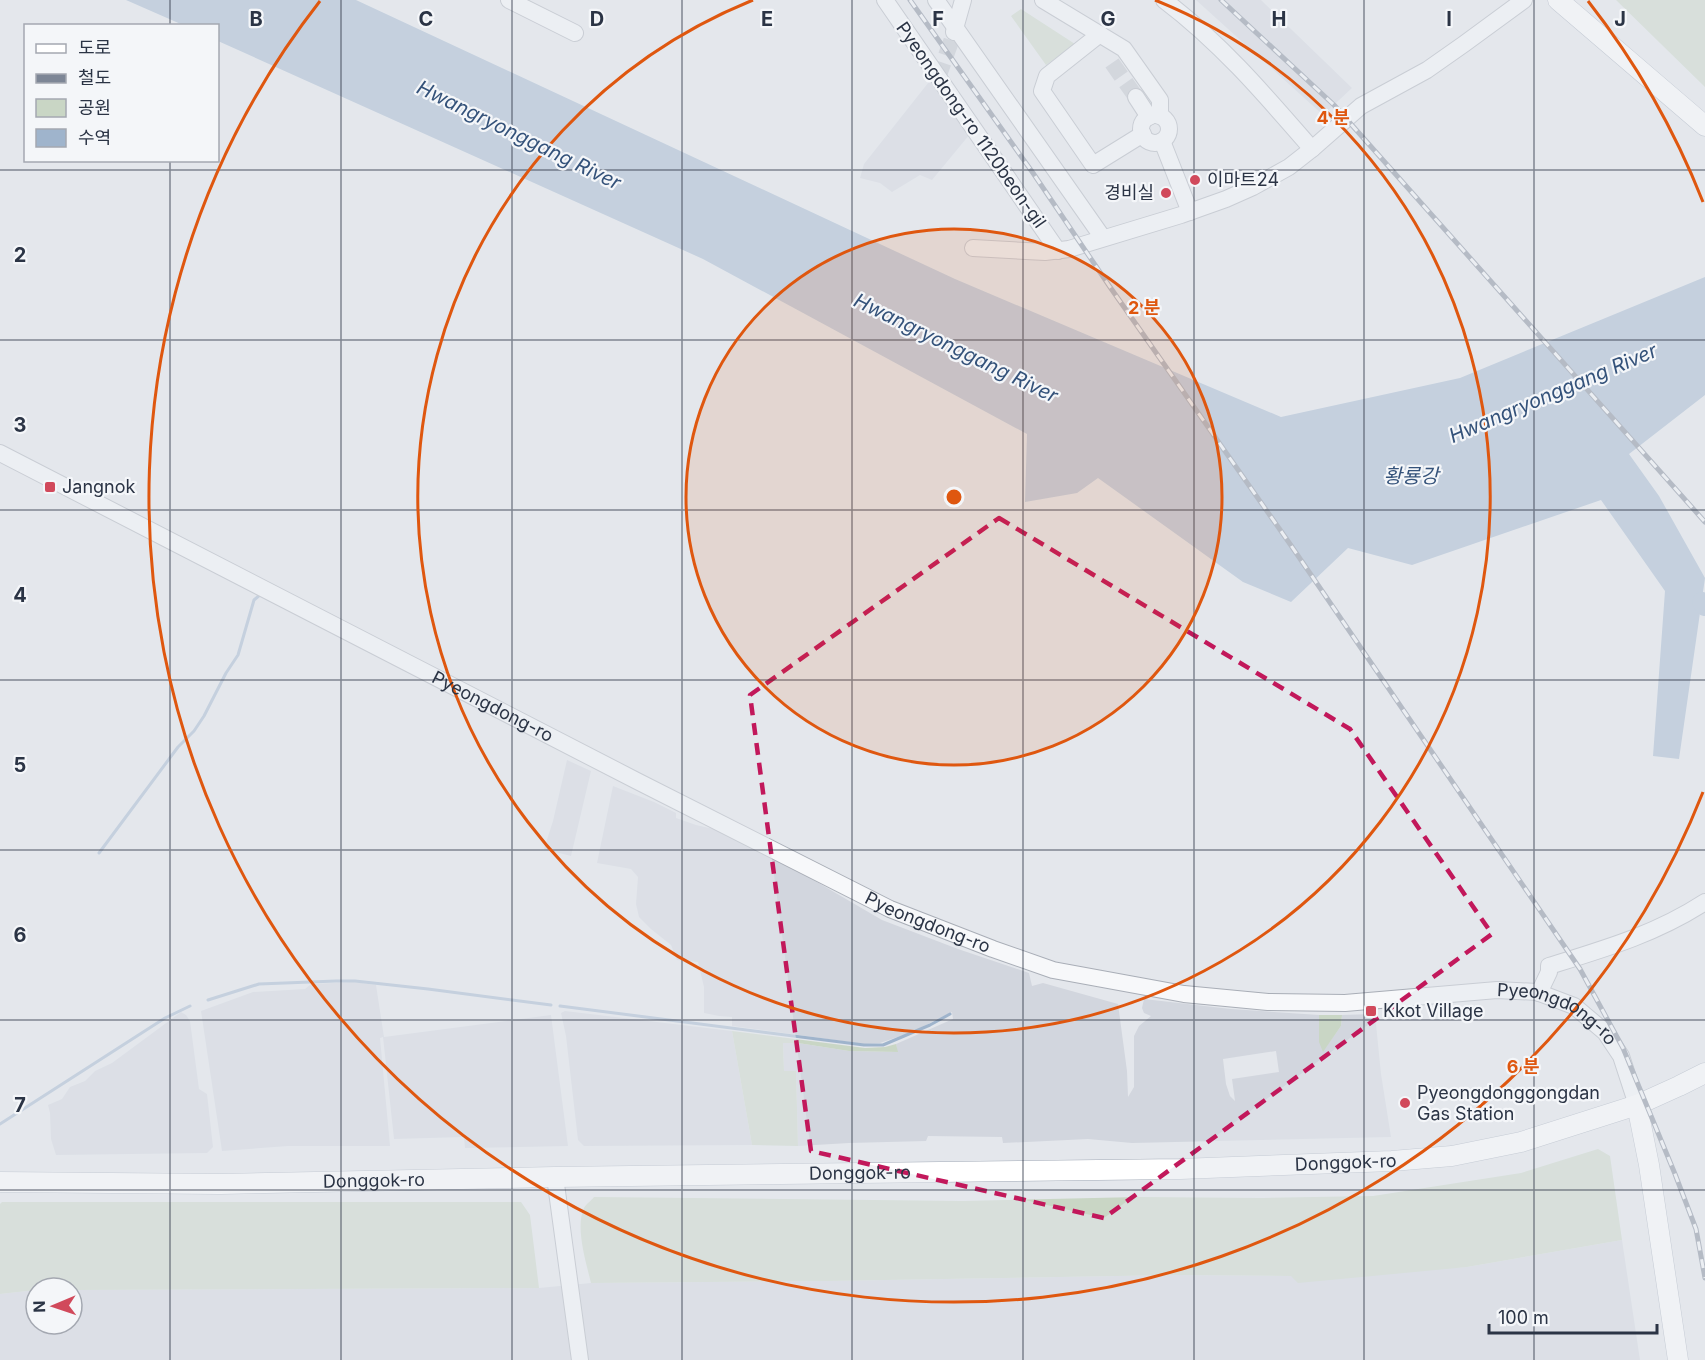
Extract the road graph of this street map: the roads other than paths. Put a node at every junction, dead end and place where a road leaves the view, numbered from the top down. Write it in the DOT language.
graph roads {
  1 [pos="509,0"];
  2 [pos="885,0"];
  3 [pos="936,0"];
  4 [pos="963,0"];
  5 [pos="1043,0"];
  6 [pos="1164,0"];
  7 [pos="1524,0"];
  8 [pos="1561,2"];
  9 [pos="955,30"];
  10 [pos="575,33"];
  11 [pos="1100,34"];
  12 [pos="1136,97"];
  13 [pos="1155,117"];
  14 [pos="1705,126"];
  15 [pos="1143,134"];
  16 [pos="1162,141"];
  17 [pos="1312,149"];
  18 [pos="1190,212"];
  19 [pos="1103,238"];
  20 [pos="973,248"];
  21 [pos="1058,250"];
  22 [pos="0,453"];
  23 [pos="1705,902"];
  24 [pos="1539,993"];
  25 [pos="1705,1073"];
  26 [pos="1637,1105"];
  27 [pos="555,1177"];
  28 [pos="0,1182"];
  29 [pos="580,1360"];
  30 [pos="1678,1360"];
  1 -- 10 [label="street"];
  2 -- 21 [label="street, Pyeongdong-ro 1120beon-gil"];
  3 -- 9 [label="street"];
  4 -- 9 [label="street"];
  5 -- 11 [label="street"];
  6 -- 17 [label="street"];
  7 -- 17 [label="street"];
  8 -- 14 [label="main road"];
  9 -- 19 [label="street"];
  11 -- 13 [label="street"];
  11 -- 15 [label="street"];
  12 -- 13 [label="street"];
  13 -- 15 [label="street"];
  13 -- 16 [label="street"];
  15 -- 16 [label="street"];
  16 -- 18 [label="street"];
  17 -- 18 [label="street"];
  18 -- 19 [label="street"];
  19 -- 21 [label="street"];
  20 -- 21 [label="street"];
  22 -- 24 [label="street, Pyeongdong-ro"];
  23 -- 24 [label="street"];
  24 -- 26 [label="street, Pyeongdong-ro"];
  25 -- 26 [label="main road, Donggok-ro"];
  26 -- 27 [label="main road, Donggok-ro"];
  26 -- 30 [label="main road, Pyeongdong-ro"];
  27 -- 28 [label="main road, Donggok-ro"];
  27 -- 29 [label="street"];
}
